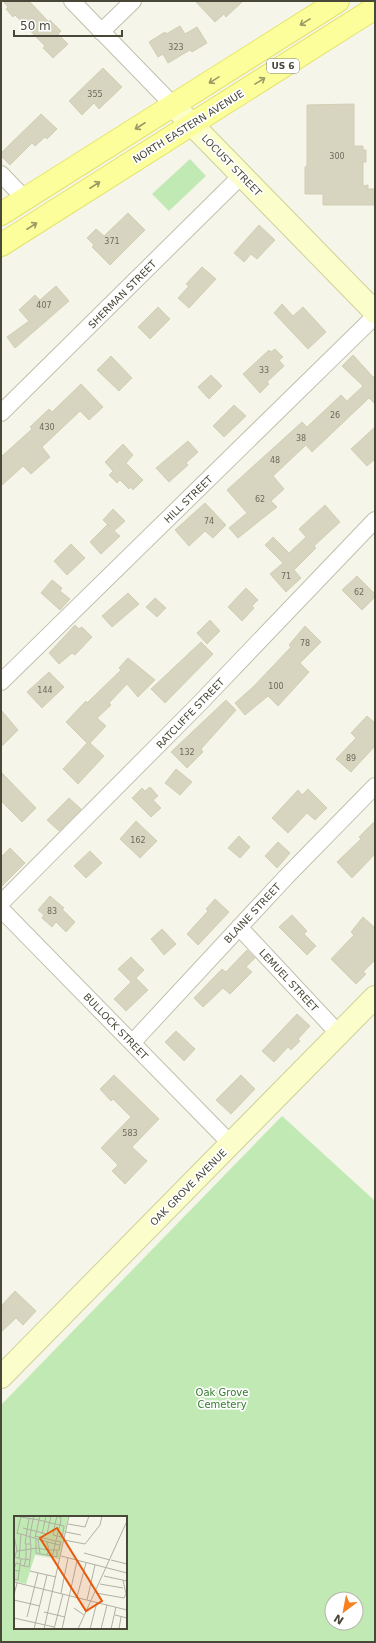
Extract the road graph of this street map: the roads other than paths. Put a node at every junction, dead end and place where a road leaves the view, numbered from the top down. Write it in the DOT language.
graph roads {
  1 [pos="72,1"];
  2 [pos="133,1"];
  3 [pos="338,1"];
  4 [pos="375,8"];
  5 [pos="101,32"];
  6 [pos="173,105"];
  7 [pos="192,124"];
  8 [pos="1,174"];
  9 [pos="242,175"];
  10 [pos="25,199"];
  11 [pos="1,214"];
  12 [pos="1,245"];
  13 [pos="375,312"];
  14 [pos="375,316"];
  15 [pos="1,413"];
  16 [pos="375,520"];
  17 [pos="1,682"];
  18 [pos="375,786"];
  19 [pos="1,903"];
  20 [pos="1,909"];
  21 [pos="239,927"];
  22 [pos="375,997"];
  23 [pos="339,1034"];
  24 [pos="132,1043"];
  25 [pos="231,1144"];
  26 [pos="2,1374"];
  1 -- 5 [label="street, LOCUST STREET"];
  2 -- 5 [label="street"];
  3 -- 6 [label="main road, US 6, one-way"];
  7 -- 4 [label="main road, NORTH EASTERN AVENUE / US 6, one-way"];
  5 -- 6 [label="street, LOCUST STREET"];
  6 -- 7 [label="street, LOCUST STREET"];
  6 -- 10 [label="main road, US 6, one-way"];
  7 -- 9 [label="street, LOCUST STREET"];
  12 -- 7 [label="main road, NORTH EASTERN AVENUE / US 6, one-way"];
  8 -- 10 [label="street"];
  9 -- 13 [label="street, LOCUST STREET"];
  9 -- 15 [label="street, SHERMAN STREET"];
  10 -- 11 [label="main road, US 6"];
  14 -- 17 [label="street, HILL STREET"];
  16 -- 19 [label="street, RATCLIFFE STREET"];
  18 -- 21 [label="street, BLAINE STREET"];
  20 -- 24 [label="street, BULLOCK STREET"];
  21 -- 23 [label="street, LEMUEL STREET"];
  21 -- 24 [label="street, BLAINE STREET"];
  22 -- 23 [label="street, OAK GROVE AVENUE"];
  23 -- 25 [label="street, OAK GROVE AVENUE"];
  24 -- 25 [label="street, BULLOCK STREET"];
  25 -- 26 [label="street, OAK GROVE AVENUE"];
}
